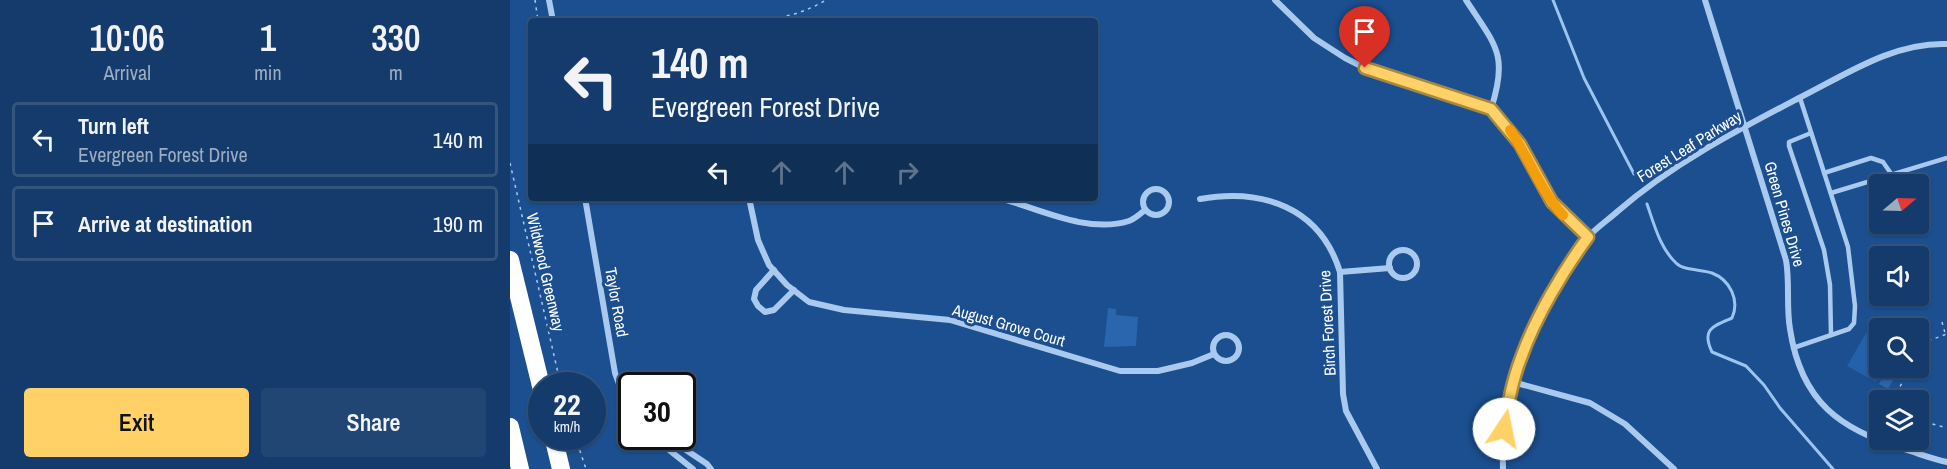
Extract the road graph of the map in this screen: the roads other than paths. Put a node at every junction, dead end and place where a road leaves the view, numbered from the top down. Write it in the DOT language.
graph roads {
  1 [pos="549,0"];
  2 [pos="1275,0"];
  3 [pos="1466,0"];
  4 [pos="1706,0"];
  5 [pos="552,18"];
  6 [pos="1947,44"];
  7 [pos="1800,98"];
  8 [pos="1491,109"];
  9 [pos="1744,126"];
  10 [pos="1811,133"];
  11 [pos="1947,158"];
  12 [pos="1824,173"];
  13 [pos="1891,174"];
  14 [pos="1895,174"];
  15 [pos="1869,182"];
  16 [pos="1831,193"];
  17 [pos="1200,199"];
  18 [pos="586,201"];
  19 [pos="750,201"];
  20 [pos="1010,201"];
  21 [pos="1145,210"];
  22 [pos="1588,237"];
  23 [pos="510,260"];
  24 [pos="1390,268"];
  25 [pos="774,270"];
  26 [pos="1340,272"];
  27 [pos="794,290"];
  28 [pos="1831,335"];
  29 [pos="1793,348"];
  30 [pos="1214,354"];
  31 [pos="538,372"];
  32 [pos="618,381"];
  33 [pos="1513,382"];
  34 [pos="510,427"];
  35 [pos="556,450"];
  36 [pos="669,450"];
  37 [pos="686,450"];
  38 [pos="1947,462"];
  39 [pos="520,469"];
  40 [pos="561,469"];
  41 [pos="693,469"];
  42 [pos="711,469"];
  43 [pos="1377,469"];
  44 [pos="1503,469"];
  45 [pos="1674,469"];
  1 -- 5 [label="street"];
  2 -- 8 [label="street"];
  3 -- 8 [label="street"];
  4 -- 9 [label="street, Green Pines Drive"];
  6 -- 7 [label="street, Forest Leaf Parkway"];
  7 -- 9 [label="street, Forest Leaf Parkway"];
  7 -- 10 [label="lane"];
  8 -- 22 [label="street"];
  9 -- 22 [label="street, Forest Leaf Parkway"];
  9 -- 29 [label="street, Green Pines Drive"];
  10 -- 12 [label="lane"];
  10 -- 28 [label="lane"];
  11 -- 14 [label="lane"];
  12 -- 13 [label="lane"];
  12 -- 16 [label="lane"];
  15 -- 16 [label="lane"];
  16 -- 28 [label="lane"];
  17 -- 26 [label="street, Birch Forest Drive"];
  18 -- 32 [label="street, Taylor Road"];
  19 -- 25 [label="street, August Grove Court"];
  20 -- 21 [label="street"];
  21 -- 21 [label="street"];
  22 -- 33 [label="street, Forest Leaf Parkway"];
  23 -- 31 [label="highway"];
  24 -- 24 [label="street"];
  24 -- 26 [label="street"];
  25 -- 27 [label="street, August Grove Court"];
  25 -- 27 [label="street"];
  26 -- 43 [label="street, Birch Forest Drive"];
  27 -- 30 [label="street, August Grove Court"];
  28 -- 29 [label="lane"];
  29 -- 38 [label="street, Green Pines Drive"];
  30 -- 30 [label="street, August Grove Court"];
  33 -- 44 [label="street, Forest Leaf Parkway"];
  33 -- 45 [label="street"];
  34 -- 39 [label="highway"];
  35 -- 40 [label="highway"];
  36 -- 41 [label="street"];
  37 -- 42 [label="street"];
}
